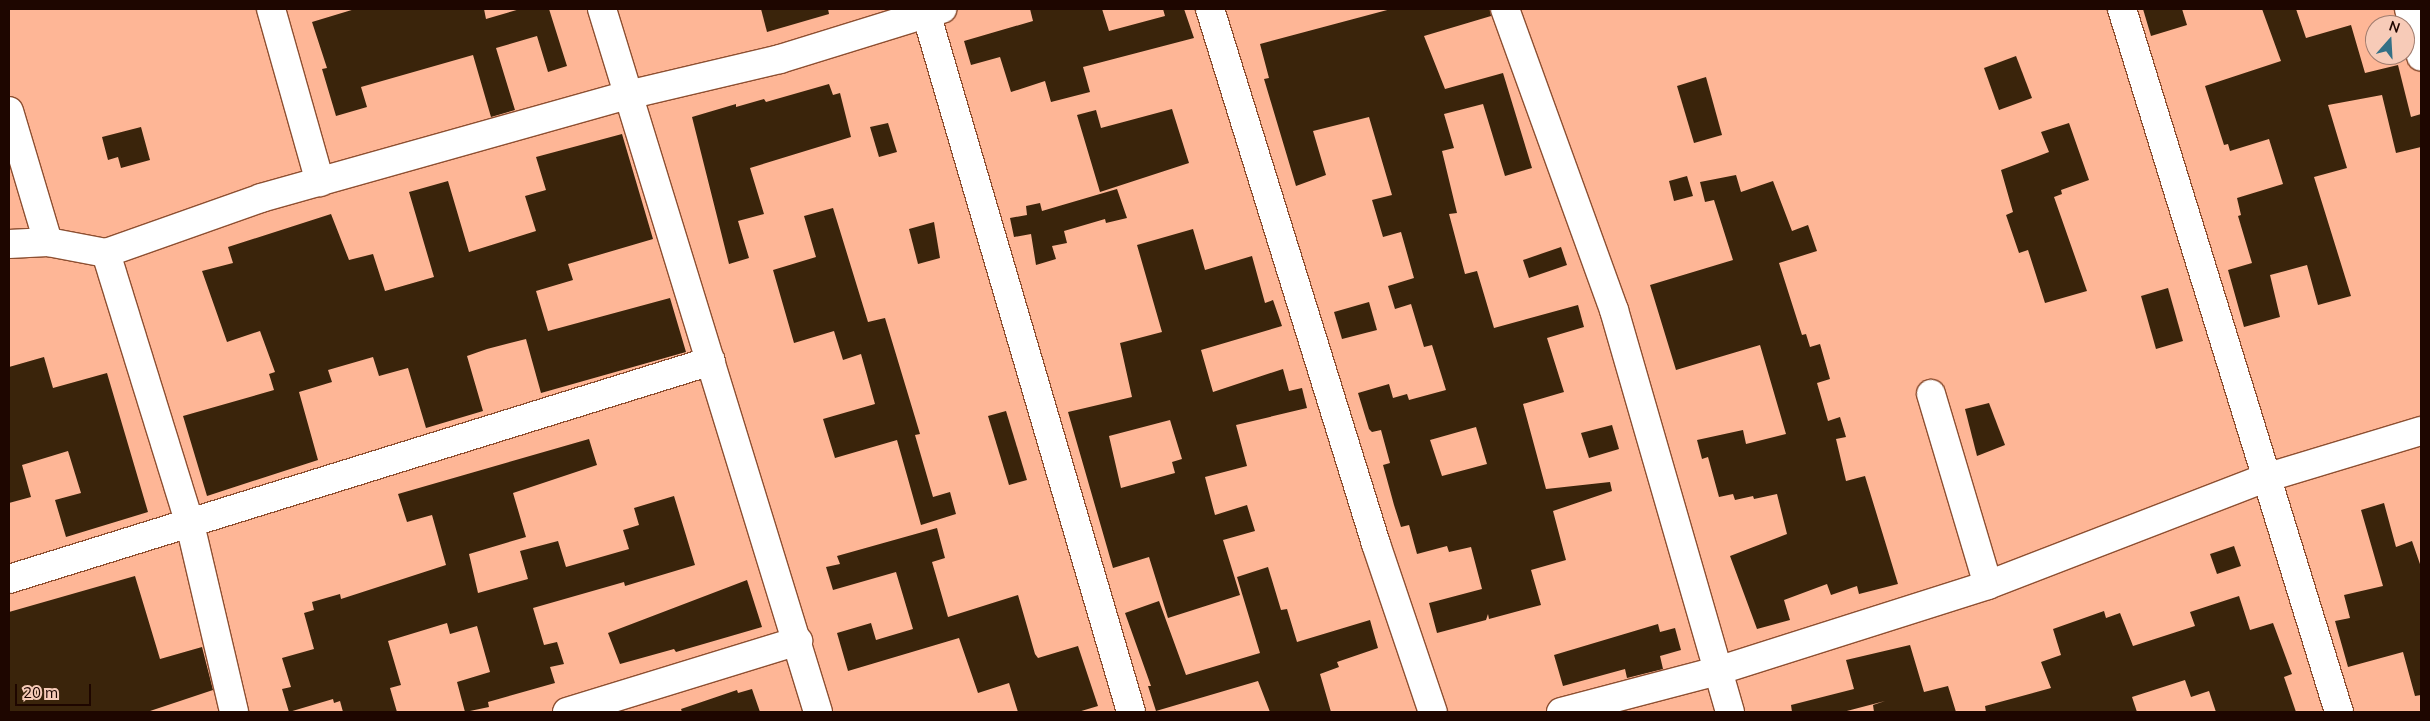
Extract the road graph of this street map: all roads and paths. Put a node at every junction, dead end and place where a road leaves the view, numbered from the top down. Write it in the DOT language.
graph roads {
  1 [pos="271,9"];
  2 [pos="602,9"];
  3 [pos="1210,9"];
  4 [pos="1505,9"];
  5 [pos="2122,9"];
  6 [pos="2409,9"];
  7 [pos="934,11"];
  8 [pos="2421,56"];
  9 [pos="628,95"];
  10 [pos="9,111"];
  11 [pos="320,182"];
  12 [pos="48,242"];
  13 [pos="9,244"];
  14 [pos="106,253"];
  15 [pos="711,361"];
  16 [pos="1931,394"];
  17 [pos="2421,431"];
  18 [pos="2265,478"];
  19 [pos="190,524"];
  20 [pos="9,579"];
  21 [pos="1988,585"];
  22 [pos="798,641"];
  23 [pos="1718,671"];
  24 [pos="234,712"];
  25 [pos="567,712"];
  26 [pos="818,712"];
  27 [pos="1131,712"];
  28 [pos="1433,712"];
  29 [pos="1561,712"];
  30 [pos="1730,712"];
  31 [pos="2339,712"];
  1 -- 11 [label="street"];
  2 -- 9 [label="street"];
  3 -- 28 [label="street"];
  4 -- 23 [label="street"];
  5 -- 18 [label="street"];
  6 -- 8 [label="street"];
  7 -- 9 [label="street"];
  7 -- 27 [label="street"];
  9 -- 11 [label="street"];
  9 -- 15 [label="street"];
  10 -- 12 [label="street"];
  11 -- 14 [label="street"];
  12 -- 13 [label="street"];
  12 -- 14 [label="street"];
  14 -- 19 [label="street"];
  15 -- 19 [label="street"];
  15 -- 22 [label="street"];
  16 -- 21 [label="street"];
  17 -- 18 [label="street"];
  18 -- 21 [label="street"];
  18 -- 31 [label="street"];
  19 -- 20 [label="street"];
  19 -- 24 [label="street"];
  21 -- 23 [label="street"];
  22 -- 25 [label="street"];
  22 -- 26 [label="street"];
  23 -- 29 [label="street"];
  23 -- 30 [label="street"];
}
